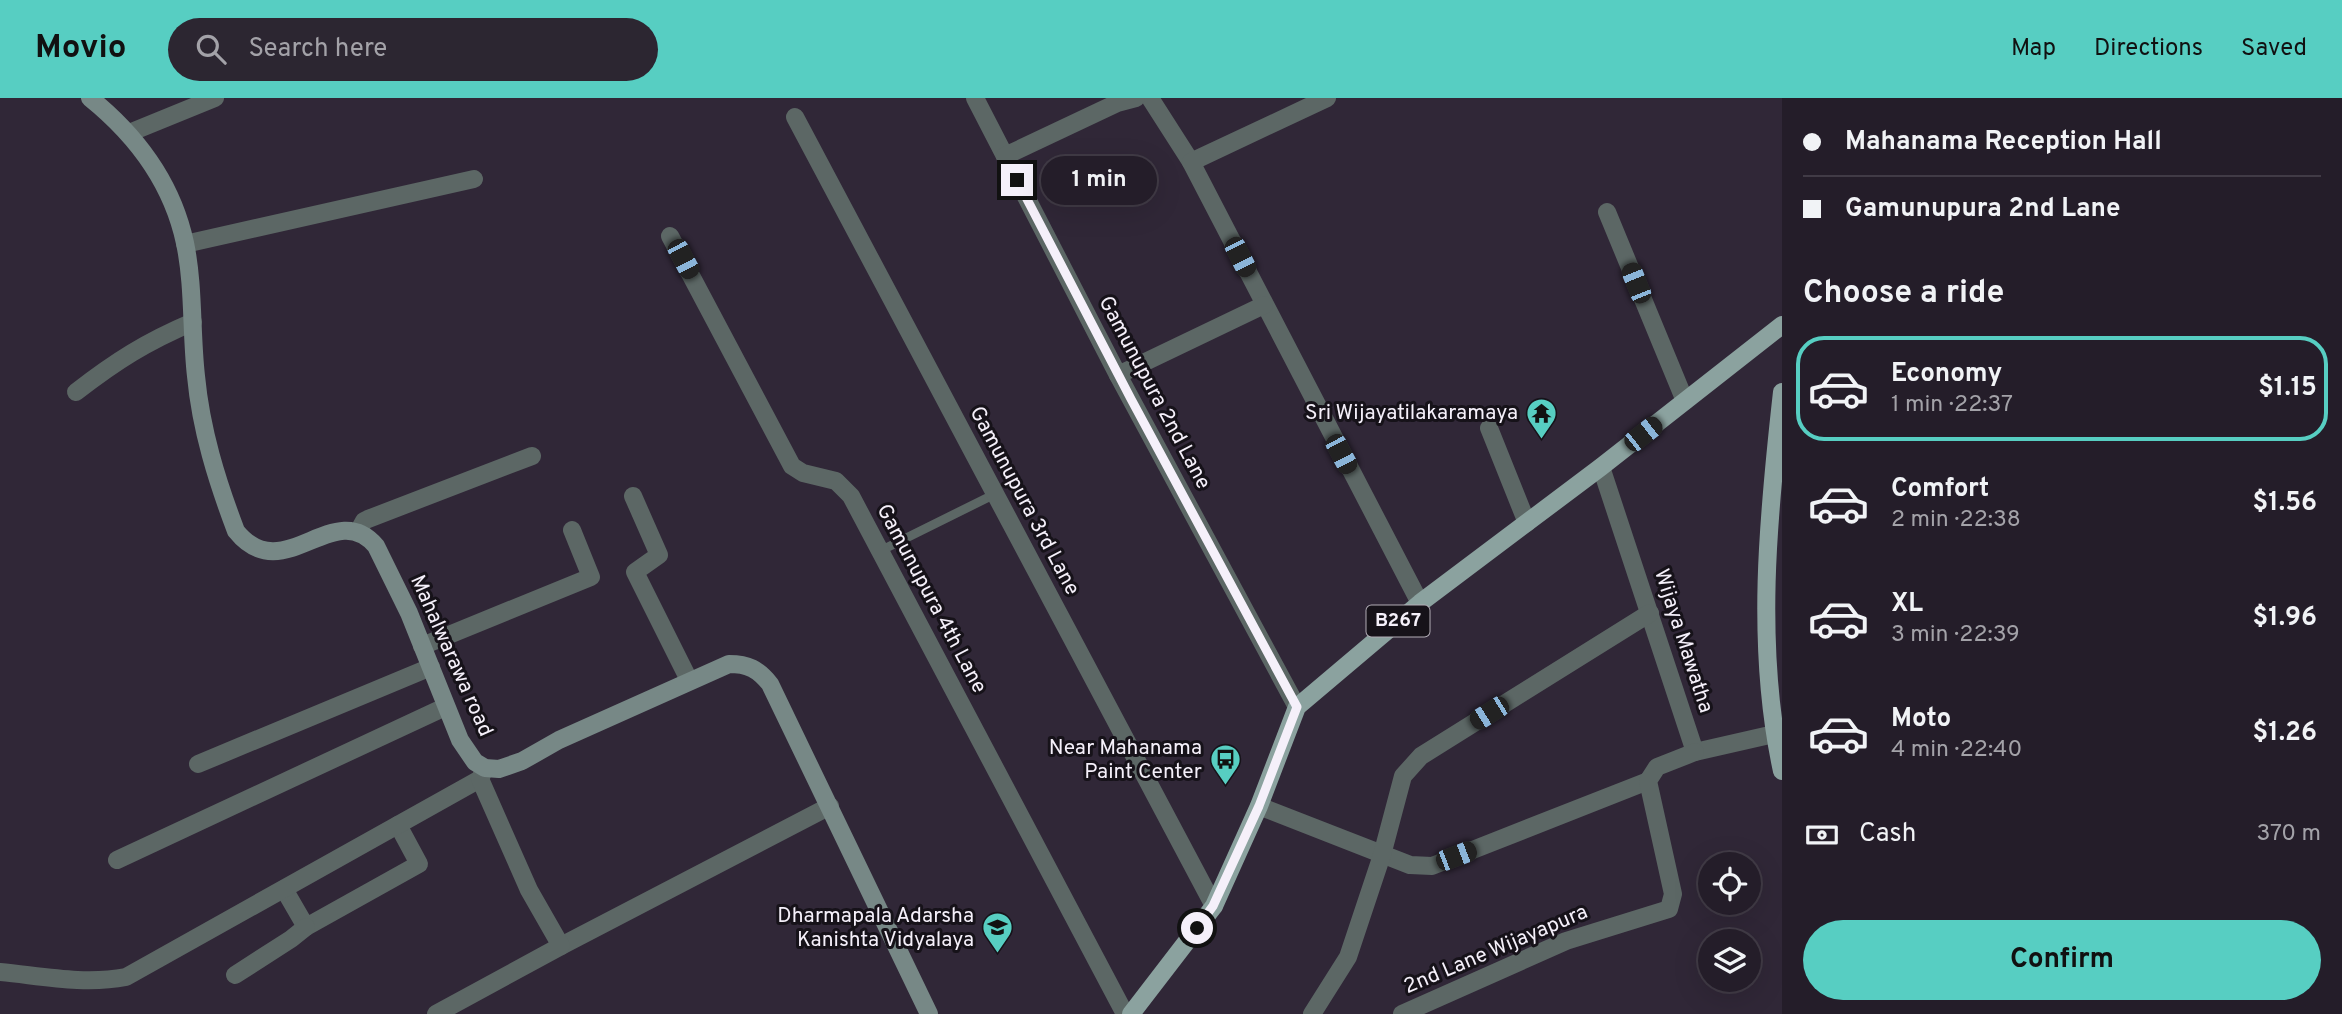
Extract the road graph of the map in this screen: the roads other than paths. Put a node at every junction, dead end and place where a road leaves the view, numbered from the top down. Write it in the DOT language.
graph roads {
  1 [pos="90,98"];
  2 [pos="215,98"];
  3 [pos="975,98"];
  4 [pos="1136,98"];
  5 [pos="1150,98"];
  6 [pos="1327,98"];
  7 [pos="795,117"];
  8 [pos="129,132"];
  9 [pos="1005,156"];
  10 [pos="1191,162"];
  11 [pos="474,179"];
  12 [pos="1607,212"];
  13 [pos="670,236"];
  14 [pos="185,244"];
  15 [pos="1264,305"];
  16 [pos="193,322"];
  17 [pos="1782,325"];
  18 [pos="1118,375"];
  19 [pos="76,392"];
  20 [pos="1782,392"];
  21 [pos="1685,401"];
  22 [pos="1780,420"];
  23 [pos="1489,428"];
  24 [pos="532,456"];
  25 [pos="1601,467"];
  26 [pos="995,495"];
  27 [pos="632,496"];
  28 [pos="1527,523"];
  29 [pos="572,530"];
  30 [pos="358,532"];
  31 [pos="880,551"];
  32 [pos="1420,603"];
  33 [pos="1650,613"];
  34 [pos="422,646"];
  35 [pos="431,667"];
  36 [pos="689,680"];
  37 [pos="1775,686"];
  38 [pos="445,707"];
  39 [pos="1297,707"];
  40 [pos="1774,734"];
  41 [pos="1695,752"];
  42 [pos="198,764"];
  43 [pos="1782,771"];
  44 [pos="482,774"];
  45 [pos="1648,781"];
  46 [pos="830,806"];
  47 [pos="1259,806"];
  48 [pos="398,825"];
  49 [pos="1382,855"];
  50 [pos="117,860"];
  51 [pos="284,889"];
  52 [pos="1213,906"];
  53 [pos="306,927"];
  54 [pos="561,946"];
  55 [pos="0,972"];
  56 [pos="235,975"];
  57 [pos="436,1014"];
  58 [pos="929,1014"];
  59 [pos="1125,1014"];
  60 [pos="1131,1014"];
  61 [pos="1312,1014"];
  62 [pos="1402,1014"];
  1 -- 8 [label="street"];
  2 -- 8 [label="street"];
  3 -- 9 [label="street, Gamunupura 2nd Lane"];
  4 -- 9 [label="street"];
  5 -- 10 [label="street"];
  6 -- 10 [label="street"];
  7 -- 26 [label="street, Gamunupura 3rd Lane"];
  8 -- 14 [label="street"];
  9 -- 18 [label="street, Gamunupura 2nd Lane"];
  10 -- 15 [label="street"];
  11 -- 14 [label="street"];
  12 -- 21 [label="street"];
  13 -- 31 [label="street, Gamunupura 4th Lane"];
  14 -- 16 [label="street"];
  15 -- 18 [label="street"];
  15 -- 32 [label="street"];
  16 -- 19 [label="street"];
  16 -- 30 [label="street"];
  17 -- 21 [label="main road, B267"];
  18 -- 39 [label="street, Gamunupura 2nd Lane"];
  20 -- 22 [label="main road"];
  21 -- 25 [label="main road, B267"];
  22 -- 37 [label="main road"];
  23 -- 28 [label="street"];
  24 -- 30 [label="street"];
  25 -- 28 [label="main road, B267"];
  25 -- 33 [label="street, Wijaya Mawatha"];
  26 -- 31 [label="lane"];
  26 -- 52 [label="street, Gamunupura 3rd Lane"];
  27 -- 36 [label="street"];
  28 -- 32 [label="main road, B267"];
  29 -- 34 [label="street"];
  30 -- 34 [label="street, Mahalwarawa road"];
  31 -- 59 [label="street, Gamunupura 4th Lane"];
  32 -- 39 [label="main road, B267"];
  33 -- 41 [label="street, Wijaya Mawatha"];
  33 -- 49 [label="street"];
  34 -- 35 [label="street, Mahalwarawa road"];
  35 -- 38 [label="street, Mahalwarawa road"];
  35 -- 42 [label="street"];
  36 -- 44 [label="street, Mahalwarawa road"];
  36 -- 46 [label="street, Mahalwarawa road"];
  37 -- 40 [label="main road"];
  38 -- 44 [label="street, Mahalwarawa road"];
  38 -- 50 [label="street"];
  39 -- 47 [label="main road, B267"];
  40 -- 41 [label="street"];
  40 -- 43 [label="main road"];
  41 -- 45 [label="street"];
  44 -- 48 [label="street"];
  44 -- 54 [label="street"];
  45 -- 49 [label="street"];
  45 -- 62 [label="street, 2nd Lane Wijayapura"];
  46 -- 54 [label="street"];
  46 -- 58 [label="street, Mahalwarawa road"];
  47 -- 49 [label="street"];
  47 -- 52 [label="main road, B267"];
  48 -- 51 [label="street"];
  48 -- 53 [label="street"];
  49 -- 61 [label="street"];
  51 -- 53 [label="street"];
  51 -- 55 [label="street"];
  52 -- 60 [label="main road, B267"];
  53 -- 56 [label="street"];
  54 -- 57 [label="street"];
}
